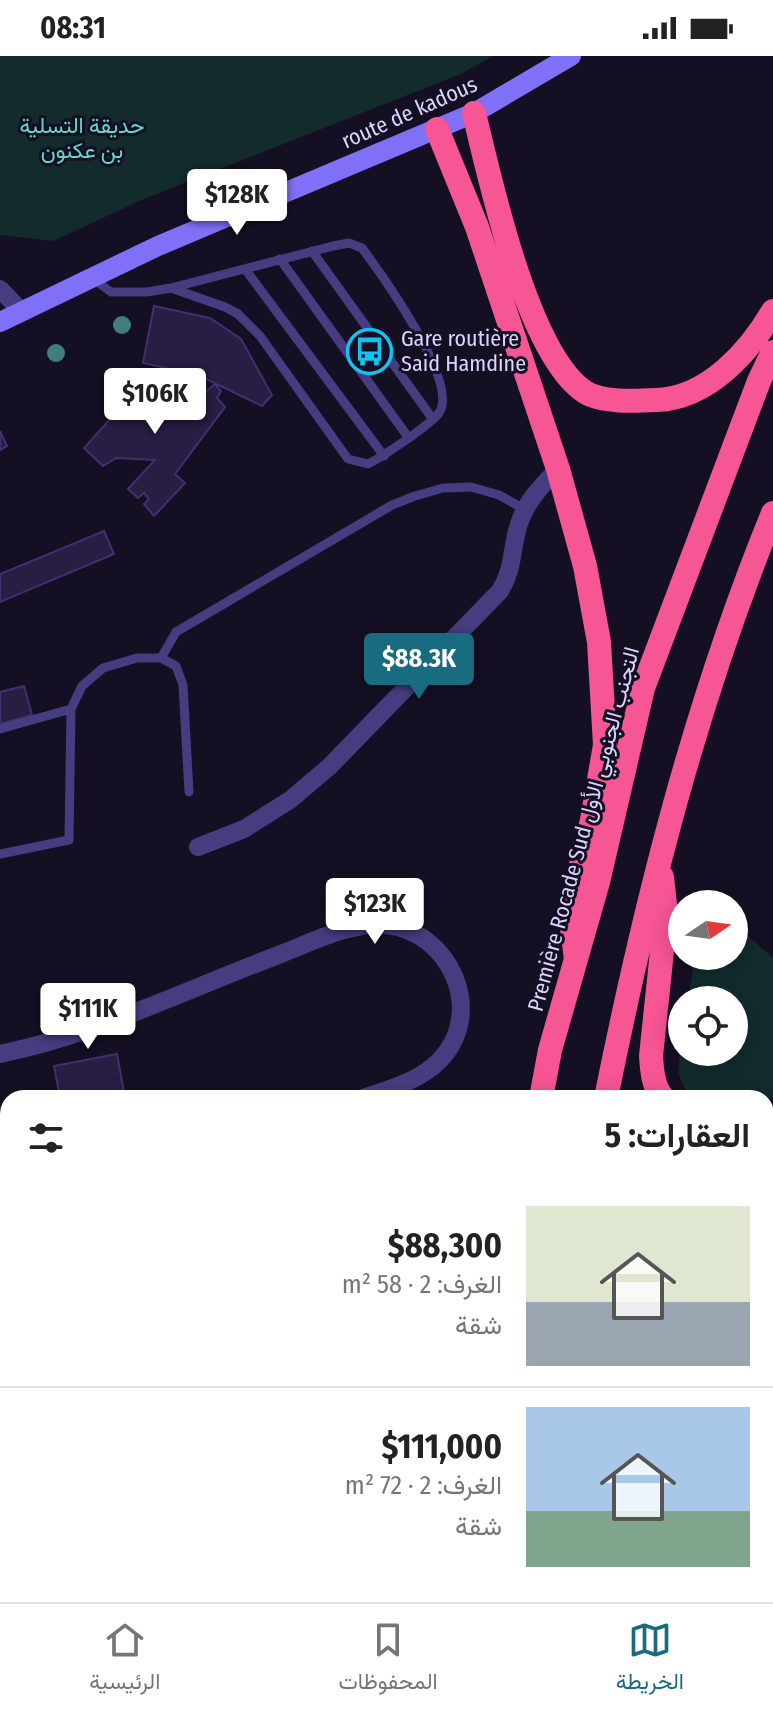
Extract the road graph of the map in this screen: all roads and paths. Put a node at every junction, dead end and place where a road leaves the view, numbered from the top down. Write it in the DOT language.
graph roads {
  1 [pos="571,56"];
  2 [pos="474,113"];
  3 [pos="437,129"];
  4 [pos="312,251"];
  5 [pos="280,259"];
  6 [pos="245,269"];
  7 [pos="92,278"];
  8 [pos="171,288"];
  9 [pos="0,289"];
  10 [pos="773,311"];
  11 [pos="22,312"];
  12 [pos="0,322"];
  13 [pos="773,352"];
  14 [pos="432,418"];
  15 [pos="408,437"];
  16 [pos="384,456"];
  17 [pos="558,469"];
  18 [pos="524,509"];
  19 [pos="773,513"];
  20 [pos="161,658"];
  21 [pos="71,709"];
  22 [pos="0,729"];
  23 [pos="189,792"];
  24 [pos="198,847"];
  25 [pos="0,854"];
  26 [pos="659,865"];
  27 [pos="576,959"];
  28 [pos="550,1050"];
  29 [pos="0,1054"];
  30 [pos="384,1090"];
  31 [pos="533,1090"];
  32 [pos="542,1090"];
  33 [pos="608,1090"];
  34 [pos="657,1090"];
  1 -- 2 [label="main road, route de kadous"];
  2 -- 3 [label="main road, route de kadous"];
  2 -- 10 [label="highway"];
  3 -- 7 [label="main road, route de kadous"];
  3 -- 17 [label="highway"];
  4 -- 5 [label="lane"];
  4 -- 14 [label="lane"];
  4 -- 14 [label="lane"];
  5 -- 6 [label="lane"];
  5 -- 15 [label="lane"];
  6 -- 8 [label="lane"];
  6 -- 16 [label="lane"];
  7 -- 8 [label="lane"];
  7 -- 11 [label="main road, route de kadous"];
  8 -- 16 [label="lane"];
  9 -- 11 [label="street"];
  11 -- 12 [label="main road, route de kadous"];
  13 -- 27 [label="highway, Première Rocade Sud التجنب الجنوبي الأول"];
  14 -- 15 [label="lane"];
  15 -- 16 [label="lane"];
  17 -- 18 [label="street"];
  17 -- 27 [label="highway"];
  18 -- 20 [label="lane"];
  18 -- 24 [label="street"];
  19 -- 26 [label="highway"];
  20 -- 21 [label="lane"];
  20 -- 23 [label="lane"];
  21 -- 22 [label="lane"];
  21 -- 25 [label="lane"];
  26 -- 33 [label="highway"];
  26 -- 34 [label="highway"];
  27 -- 28 [label="highway, Première Rocade Sud التجنب الجنوبي الأول"];
  28 -- 31 [label="lane"];
  28 -- 32 [label="highway, Première Rocade Sud التجنب الجنوبي الأول"];
  29 -- 30 [label="street"];
}
